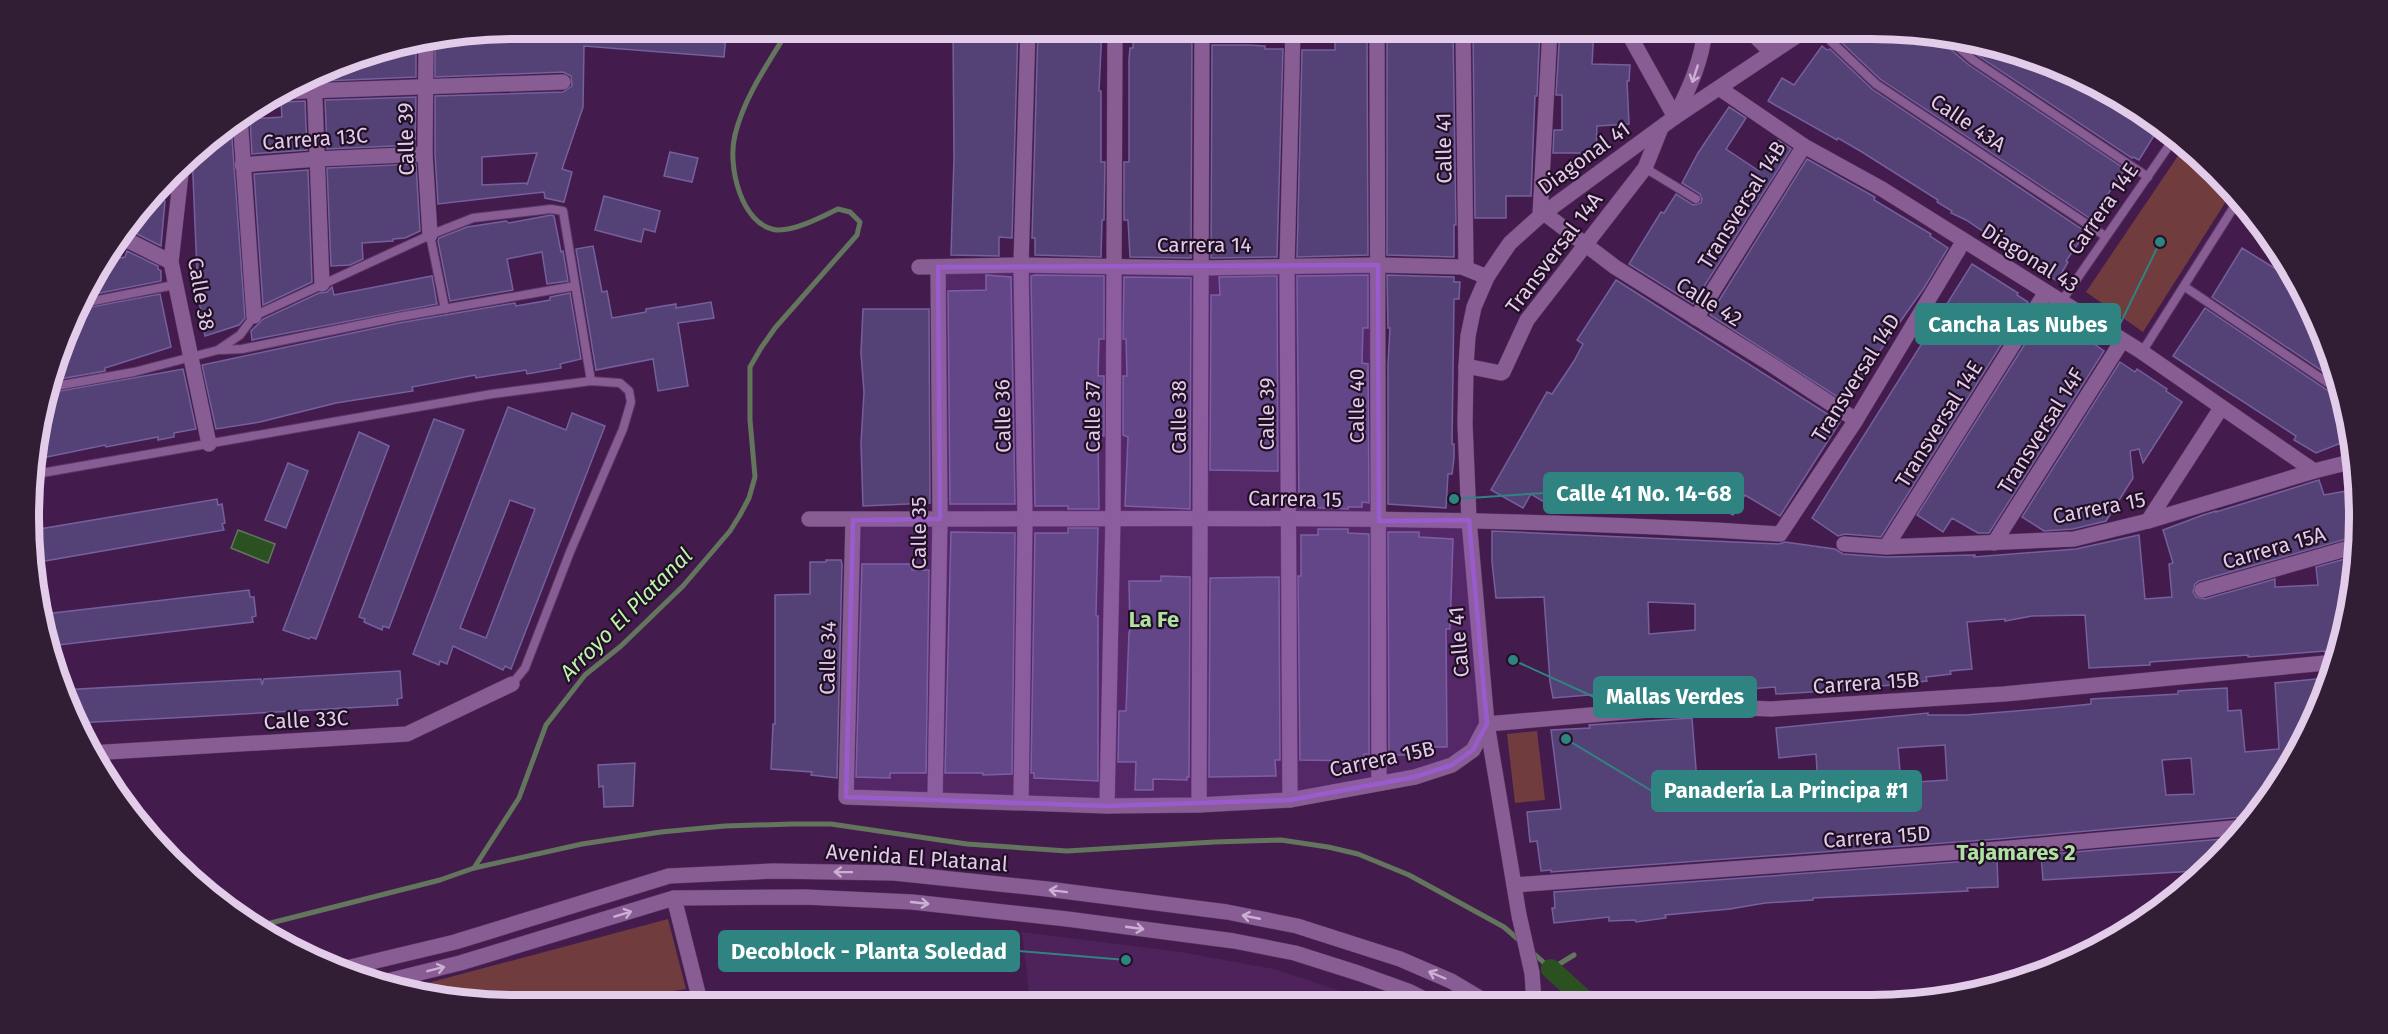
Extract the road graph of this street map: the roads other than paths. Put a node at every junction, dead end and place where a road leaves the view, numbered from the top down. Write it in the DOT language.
graph roads {
  1 [pos="1028,39"];
  2 [pos="1114,39"];
  3 [pos="1202,39"];
  4 [pos="1293,39"];
  5 [pos="1377,39"];
  6 [pos="1463,39"];
  7 [pos="1550,39"];
  8 [pos="1632,39"];
  9 [pos="1704,39"];
  10 [pos="1759,39"];
  11 [pos="1792,39"];
  12 [pos="1829,39"];
  13 [pos="1958,47"];
  14 [pos="426,48"];
  15 [pos="1772,52"];
  16 [pos="563,82"];
  17 [pos="315,83"];
  18 [pos="317,83"];
  19 [pos="426,86"];
  20 [pos="1719,88"];
  21 [pos="1675,117"];
  22 [pos="240,128"];
  23 [pos="1660,129"];
  24 [pos="2170,145"];
  25 [pos="1804,146"];
  26 [pos="425,154"];
  27 [pos="317,159"];
  28 [pos="242,165"];
  29 [pos="1646,168"];
  30 [pos="2148,177"];
  31 [pos="179,179"];
  32 [pos="1696,199"];
  33 [pos="2234,207"];
  34 [pos="1542,215"];
  35 [pos="430,235"];
  36 [pos="2105,237"];
  37 [pos="128,240"];
  38 [pos="1964,242"];
  39 [pos="1585,245"];
  40 [pos="171,262"];
  41 [pos="1021,265"];
  42 [pos="1377,265"];
  43 [pos="1115,266"];
  44 [pos="1287,266"];
  45 [pos="919,267"];
  46 [pos="938,267"];
  47 [pos="1466,267"];
  48 [pos="1200,268"];
  49 [pos="1487,277"];
  50 [pos="322,284"];
  51 [pos="174,285"];
  52 [pos="575,286"];
  53 [pos="2185,287"];
  54 [pos="2046,292"];
  55 [pos="90,301"];
  56 [pos="2061,302"];
  57 [pos="445,309"];
  58 [pos="254,316"];
  59 [pos="1696,318"];
  60 [pos="2122,341"];
  61 [pos="218,350"];
  62 [pos="2142,352"];
  63 [pos="191,358"];
  64 [pos="1466,366"];
  65 [pos="591,381"];
  66 [pos="2330,385"];
  67 [pos="57,386"];
  68 [pos="2221,408"];
  69 [pos="1856,420"];
  70 [pos="209,444"];
  71 [pos="2346,463"];
  72 [pos="2314,471"];
  73 [pos="41,473"];
  74 [pos="1113,518"];
  75 [pos="809,519"];
  76 [pos="940,519"];
  77 [pos="1025,519"];
  78 [pos="1200,519"];
  79 [pos="853,520"];
  80 [pos="1288,520"];
  81 [pos="1469,520"];
  82 [pos="1379,521"];
  83 [pos="2148,521"];
  84 [pos="1780,534"];
  85 [pos="1994,543"];
  86 [pos="1844,544"];
  87 [pos="1886,547"];
  88 [pos="2348,548"];
  89 [pos="2202,590"];
  90 [pos="2326,663"];
  91 [pos="512,684"];
  92 [pos="1487,724"];
  93 [pos="101,752"];
  94 [pos="1380,783"];
  95 [pos="846,797"];
  96 [pos="935,800"];
  97 [pos="1290,800"];
  98 [pos="1021,802"];
  99 [pos="1199,805"];
  100 [pos="1107,806"];
  101 [pos="2233,828"];
  102 [pos="1514,885"];
  103 [pos="674,898"];
  104 [pos="353,966"];
  105 [pos="394,979"];
  106 [pos="698,995"];
  107 [pos="1416,995"];
  108 [pos="1475,995"];
  109 [pos="1534,995"];
  1 -- 41 [label="street, Calle 36"];
  2 -- 43 [label="street, Calle 37"];
  3 -- 48 [label="street, Calle 38"];
  4 -- 44 [label="street, Calle 39"];
  5 -- 42 [label="street, Calle 40"];
  6 -- 47 [label="street, Calle 41"];
  7 -- 34 [label="street"];
  8 -- 21 [label="street"];
  9 -- 21 [label="street, one-way"];
  10 -- 15 [label="street"];
  11 -- 15 [label="street"];
  12 -- 36 [label="lane, Calle 43A"];
  13 -- 30 [label="lane"];
  14 -- 19 [label="street, Calle 39"];
  15 -- 20 [label="street"];
  16 -- 19 [label="street"];
  17 -- 27 [label="street"];
  18 -- 19 [label="street"];
  19 -- 26 [label="street, Calle 39"];
  20 -- 21 [label="street, Diagonal 41"];
  20 -- 25 [label="street, Diagonal 43"];
  21 -- 23 [label="street, Diagonal 41"];
  22 -- 28 [label="street"];
  23 -- 29 [label="street, Transversal 14A"];
  23 -- 34 [label="street, Diagonal 41"];
  24 -- 30 [label="lane, Carrera 14E"];
  25 -- 38 [label="street, Diagonal 43"];
  25 -- 59 [label="street, Transversal 14B"];
  26 -- 27 [label="street, Carrera 13C"];
  26 -- 35 [label="street, Calle 39"];
  27 -- 28 [label="street, Carrera 13C"];
  27 -- 50 [label="street"];
  28 -- 58 [label="street"];
  29 -- 32 [label="lane"];
  29 -- 39 [label="street, Transversal 14A"];
  30 -- 36 [label="lane, Carrera 14E"];
  31 -- 40 [label="street, Calle 38"];
  33 -- 53 [label="lane"];
  34 -- 39 [label="street, Calle 42"];
  34 -- 49 [label="street, Diagonal 41"];
  35 -- 50 [label="lane"];
  35 -- 52 [label="lane"];
  35 -- 57 [label="lane"];
  36 -- 56 [label="lane, Carrera 14E"];
  37 -- 40 [label="street"];
  38 -- 54 [label="street, Diagonal 43"];
  38 -- 69 [label="street, Transversal 14D"];
  39 -- 59 [label="street, Calle 42"];
  39 -- 64 [label="street, Transversal 14A"];
  40 -- 51 [label="street, Calle 38"];
  41 -- 43 [label="street, Carrera 14"];
  41 -- 46 [label="street, Carrera 14"];
  41 -- 77 [label="street, Calle 36"];
  42 -- 44 [label="street, Carrera 14"];
  42 -- 47 [label="street, Carrera 14"];
  42 -- 82 [label="street, Calle 40"];
  43 -- 48 [label="street, Carrera 14"];
  43 -- 74 [label="street, Calle 37"];
  44 -- 48 [label="street, Carrera 14"];
  44 -- 80 [label="street, Calle 39"];
  45 -- 46 [label="street, Carrera 14"];
  46 -- 76 [label="street, Calle 35"];
  47 -- 49 [label="street, Carrera 14"];
  48 -- 78 [label="street, Calle 38"];
  49 -- 64 [label="street, Calle 41"];
  50 -- 58 [label="lane"];
  51 -- 55 [label="lane"];
  51 -- 63 [label="street, Calle 38"];
  52 -- 57 [label="lane"];
  52 -- 65 [label="lane"];
  53 -- 62 [label="lane"];
  53 -- 66 [label="lane"];
  54 -- 56 [label="street, Diagonal 43"];
  54 -- 87 [label="street, Transversal 14E"];
  56 -- 60 [label="street, Diagonal 43"];
  57 -- 61 [label="lane"];
  58 -- 61 [label="lane"];
  59 -- 69 [label="street, Calle 42"];
  60 -- 62 [label="street, Diagonal 43"];
  60 -- 85 [label="street, Transversal 14F"];
  61 -- 63 [label="lane"];
  62 -- 68 [label="street, Diagonal 43"];
  63 -- 67 [label="lane"];
  63 -- 70 [label="street, Calle 38"];
  64 -- 81 [label="street, Calle 41"];
  65 -- 70 [label="lane"];
  65 -- 91 [label="lane"];
  68 -- 72 [label="street, Diagonal 43"];
  68 -- 83 [label="street"];
  69 -- 84 [label="street, Transversal 14D"];
  70 -- 73 [label="lane"];
  71 -- 72 [label="street, Carrera 15"];
  72 -- 83 [label="street, Carrera 15"];
  74 -- 77 [label="street, Carrera 15"];
  74 -- 78 [label="street, Carrera 15"];
  74 -- 100 [label="street, Calle 37"];
  75 -- 79 [label="street, Carrera 15"];
  76 -- 77 [label="street, Carrera 15"];
  76 -- 79 [label="street, Carrera 15"];
  76 -- 96 [label="street, Calle 35"];
  77 -- 98 [label="street, Calle 36"];
  78 -- 80 [label="street, Carrera 15"];
  78 -- 99 [label="street, Calle 38"];
  79 -- 95 [label="street, Calle 34"];
  80 -- 82 [label="street, Carrera 15"];
  80 -- 97 [label="street, Calle 39"];
  81 -- 82 [label="street, Carrera 15"];
  81 -- 84 [label="street, Carrera 15"];
  81 -- 92 [label="street, Calle 41"];
  82 -- 94 [label="street, Calle 40"];
  83 -- 85 [label="street, Carrera 15"];
  85 -- 87 [label="street, Carrera 15"];
  86 -- 87 [label="street, Carrera 15"];
  88 -- 89 [label="street, Carrera 15A"];
  90 -- 92 [label="street, Carrera 15B"];
  91 -- 93 [label="street, Calle 33C"];
  92 -- 94 [label="street, Carrera 15B"];
  92 -- 102 [label="street, Calle 41"];
  94 -- 97 [label="street, Carrera 15B"];
  95 -- 96 [label="street, Carrera 15B"];
  96 -- 98 [label="street, Carrera 15B"];
  97 -- 99 [label="street, Carrera 15B"];
  98 -- 100 [label="street, Carrera 15B"];
  99 -- 100 [label="street, Carrera 15B"];
  101 -- 102 [label="street, Carrera 15D"];
  102 -- 109 [label="street, Calle 41"];
  105 -- 103 [label="street, Avenida El Platanal, one-way"];
  103 -- 106 [label="street"];
  103 -- 107 [label="street, Avenida El Platanal, one-way"];
  108 -- 104 [label="street, Avenida El Platanal, one-way"];
}
